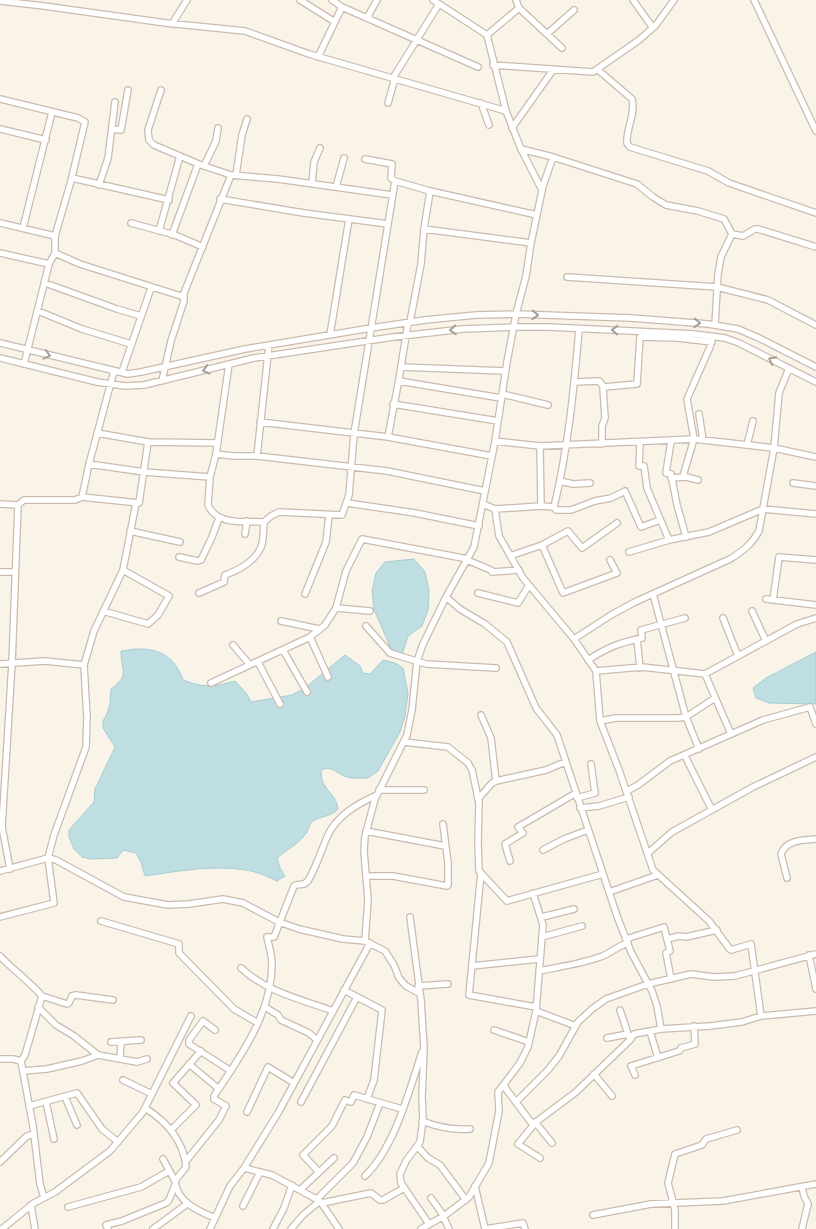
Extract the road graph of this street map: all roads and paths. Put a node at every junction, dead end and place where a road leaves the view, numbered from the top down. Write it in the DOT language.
graph roads {
  1 [pos="187,0"];
  2 [pos="300,0"];
  3 [pos="332,0"];
  4 [pos="377,0"];
  5 [pos="433,0"];
  6 [pos="516,0"];
  7 [pos="633,0"];
  8 [pos="674,0"];
  9 [pos="754,0"];
  10 [pos="0,2"];
  11 [pos="439,4"];
  12 [pos="342,7"];
  13 [pos="519,8"];
  14 [pos="574,10"];
  15 [pos="367,18"];
  16 [pos="335,22"];
  17 [pos="172,24"];
  18 [pos="653,28"];
  19 [pos="547,34"];
  20 [pos="487,35"];
  21 [pos="416,40"];
  22 [pos="562,48"];
  23 [pos="318,57"];
  24 [pos="493,65"];
  25 [pos="478,67"];
  26 [pos="597,69"];
  27 [pos="553,70"];
  28 [pos="394,78"];
  29 [pos="128,90"];
  30 [pos="162,90"];
  31 [pos="0,99"];
  32 [pos="115,102"];
  33 [pos="388,103"];
  34 [pos="481,103"];
  35 [pos="506,111"];
  36 [pos="52,112"];
  37 [pos="247,119"];
  38 [pos="814,121"];
  39 [pos="489,125"];
  40 [pos="218,128"];
  41 [pos="512,128"];
  42 [pos="0,129"];
  43 [pos="112,129"];
  44 [pos="816,131"];
  45 [pos="46,140"];
  46 [pos="320,148"];
  47 [pos="520,149"];
  48 [pos="180,156"];
  49 [pos="553,157"];
  50 [pos="344,158"];
  51 [pos="365,159"];
  52 [pos="201,165"];
  53 [pos="233,175"];
  54 [pos="72,178"];
  55 [pos="395,181"];
  56 [pos="312,184"];
  57 [pos="99,185"];
  58 [pos="336,187"];
  59 [pos="542,190"];
  60 [pos="430,192"];
  61 [pos="392,195"];
  62 [pos="220,199"];
  63 [pos="169,200"];
  64 [pos="816,213"];
  65 [pos="537,215"];
  66 [pos="349,219"];
  67 [pos="0,222"];
  68 [pos="131,223"];
  69 [pos="388,224"];
  70 [pos="23,228"];
  71 [pos="424,229"];
  72 [pos="159,231"];
  73 [pos="172,234"];
  74 [pos="732,234"];
  75 [pos="55,236"];
  76 [pos="530,243"];
  77 [pos="203,247"];
  78 [pos="816,247"];
  79 [pos="55,252"];
  80 [pos="0,253"];
  81 [pos="50,264"];
  82 [pos="568,277"];
  83 [pos="45,283"];
  84 [pos="151,288"];
  85 [pos="717,288"];
  86 [pos="184,298"];
  87 [pos="38,311"];
  88 [pos="516,314"];
  89 [pos="141,316"];
  90 [pos="409,323"];
  91 [pos="715,325"];
  92 [pos="816,325"];
  93 [pos="514,327"];
  94 [pos="371,328"];
  95 [pos="579,329"];
  96 [pos="330,335"];
  97 [pos="405,335"];
  98 [pos="712,339"];
  99 [pos="297,341"];
  100 [pos="369,341"];
  101 [pos="0,343"];
  102 [pos="131,344"];
  103 [pos="269,346"];
  104 [pos="28,350"];
  105 [pos="297,353"];
  106 [pos="268,356"];
  107 [pos="0,358"];
  108 [pos="24,364"];
  109 [pos="229,364"];
  110 [pos="816,366"];
  111 [pos="165,367"];
  112 [pos="401,367"];
  113 [pos="789,368"];
  114 [pos="114,371"];
  115 [pos="505,371"];
  116 [pos="122,372"];
  117 [pos="162,381"];
  118 [pos="399,381"];
  119 [pos="575,382"];
  120 [pos="816,382"];
  121 [pos="110,384"];
  122 [pos="603,386"];
  123 [pos="502,396"];
  124 [pos="393,404"];
  125 [pos="548,406"];
  126 [pos="699,414"];
  127 [pos="498,421"];
  128 [pos="753,421"];
  129 [pos="260,422"];
  130 [pos="97,434"];
  131 [pos="354,434"];
  132 [pos="388,437"];
  133 [pos="694,439"];
  134 [pos="703,440"];
  135 [pos="495,441"];
  136 [pos="671,441"];
  137 [pos="148,442"];
  138 [pos="218,443"];
  139 [pos="640,443"];
  140 [pos="602,444"];
  141 [pos="565,445"];
  142 [pos="747,445"];
  143 [pos="540,446"];
  144 [pos="774,448"];
  145 [pos="216,454"];
  146 [pos="257,456"];
  147 [pos="492,456"];
  148 [pos="816,457"];
  149 [pos="89,464"];
  150 [pos="350,468"];
  151 [pos="144,472"];
  152 [pos="683,476"];
  153 [pos="210,477"];
  154 [pos="672,478"];
  155 [pos="698,480"];
  156 [pos="560,481"];
  157 [pos="590,483"];
  158 [pos="793,483"];
  159 [pos="816,486"];
  160 [pos="485,491"];
  161 [pos="82,497"];
  162 [pos="136,502"];
  163 [pos="347,503"];
  164 [pos="0,504"];
  165 [pos="483,504"];
  166 [pos="18,505"];
  167 [pos="541,506"];
  168 [pos="495,508"];
  169 [pos="554,508"];
  170 [pos="763,509"];
  171 [pos="816,514"];
  172 [pos="329,515"];
  173 [pos="219,518"];
  174 [pos="660,520"];
  175 [pos="247,521"];
  176 [pos="264,522"];
  177 [pos="617,524"];
  178 [pos="478,526"];
  179 [pos="130,531"];
  180 [pos="245,534"];
  181 [pos="686,537"];
  182 [pos="670,540"];
  183 [pos="180,542"];
  184 [pos="542,545"];
  185 [pos="629,552"];
  186 [pos="179,556"];
  187 [pos="510,556"];
  188 [pos="467,559"];
  189 [pos="610,560"];
  190 [pos="816,560"];
  191 [pos="123,570"];
  192 [pos="519,570"];
  193 [pos="0,572"];
  194 [pos="15,572"];
  195 [pos="529,585"];
  196 [pos="199,593"];
  197 [pos="305,594"];
  198 [pos="478,594"];
  199 [pos="654,594"];
  200 [pos="446,597"];
  201 [pos="766,599"];
  202 [pos="773,600"];
  203 [pos="816,605"];
  204 [pos="336,608"];
  205 [pos="103,611"];
  206 [pos="370,611"];
  207 [pos="752,611"];
  208 [pos="684,618"];
  209 [pos="723,618"];
  210 [pos="816,618"];
  211 [pos="281,621"];
  212 [pos="662,624"];
  213 [pos="366,626"];
  214 [pos="319,630"];
  215 [pos="310,637"];
  216 [pos="574,639"];
  217 [pos="637,639"];
  218 [pos="766,641"];
  219 [pos="233,645"];
  220 [pos="283,650"];
  221 [pos="738,656"];
  222 [pos="588,660"];
  223 [pos="417,661"];
  224 [pos="258,662"];
  225 [pos="12,663"];
  226 [pos="0,664"];
  227 [pos="84,665"];
  228 [pos="250,665"];
  229 [pos="496,668"];
  230 [pos="640,668"];
  231 [pos="596,671"];
  232 [pos="675,671"];
  233 [pos="705,674"];
  234 [pos="328,677"];
  235 [pos="212,683"];
  236 [pos="307,692"];
  237 [pos="715,698"];
  238 [pos="280,704"];
  239 [pos="481,715"];
  240 [pos="686,717"];
  241 [pos="600,721"];
  242 [pos="816,724"];
  243 [pos="732,734"];
  244 [pos="404,742"];
  245 [pos="699,749"];
  246 [pos="685,756"];
  247 [pos="816,757"];
  248 [pos="565,762"];
  249 [pos="591,764"];
  250 [pos="496,781"];
  251 [pos="424,790"];
  252 [pos="378,792"];
  253 [pos="628,794"];
  254 [pos="576,795"];
  255 [pos="478,799"];
  256 [pos="580,808"];
  257 [pos="712,810"];
  258 [pos="443,824"];
  259 [pos="588,830"];
  260 [pos="366,831"];
  261 [pos="816,839"];
  262 [pos="445,846"];
  263 [pos="542,850"];
  264 [pos="648,853"];
  265 [pos="48,858"];
  266 [pos="510,861"];
  267 [pos="10,869"];
  268 [pos="0,871"];
  269 [pos="481,873"];
  270 [pos="603,874"];
  271 [pos="658,875"];
  272 [pos="366,876"];
  273 [pos="787,878"];
  274 [pos="609,892"];
  275 [pos="533,893"];
  276 [pos="574,910"];
  277 [pos="0,917"];
  278 [pos="410,917"];
  279 [pos="542,917"];
  280 [pos="102,921"];
  281 [pos="279,922"];
  282 [pos="582,926"];
  283 [pos="717,930"];
  284 [pos="542,937"];
  285 [pos="667,939"];
  286 [pos="627,941"];
  287 [pos="368,942"];
  288 [pos="813,955"];
  289 [pos="0,956"];
  290 [pos="539,959"];
  291 [pos="472,966"];
  292 [pos="241,968"];
  293 [pos="754,970"];
  294 [pos="539,971"];
  295 [pos="671,979"];
  296 [pos="448,984"];
  297 [pos="648,984"];
  298 [pos="418,986"];
  299 [pos="269,989"];
  300 [pos="816,989"];
  301 [pos="344,990"];
  302 [pos="419,994"];
  303 [pos="42,996"];
  304 [pos="357,997"];
  305 [pos="113,1000"];
  306 [pos="38,1007"];
  307 [pos="265,1007"];
  308 [pos="536,1009"];
  309 [pos="620,1010"];
  310 [pos="816,1010"];
  311 [pos="333,1011"];
  312 [pos="191,1016"];
  313 [pos="761,1016"];
  314 [pos="258,1023"];
  315 [pos="576,1026"];
  316 [pos="694,1026"];
  317 [pos="661,1029"];
  318 [pos="215,1030"];
  319 [pos="494,1030"];
  320 [pos="650,1031"];
  321 [pos="629,1037"];
  322 [pos="607,1038"];
  323 [pos="141,1040"];
  324 [pos="318,1040"];
  325 [pos="111,1042"];
  326 [pos="529,1042"];
  327 [pos="120,1043"];
  328 [pos="424,1048"];
  329 [pos="201,1051"];
  330 [pos="98,1055"];
  331 [pos="0,1058"];
  332 [pos="120,1058"];
  333 [pos="658,1058"];
  334 [pos="147,1059"];
  335 [pos="21,1061"];
  336 [pos="189,1064"];
  337 [pos="23,1071"];
  338 [pos="231,1071"];
  339 [pos="594,1074"];
  340 [pos="635,1075"];
  341 [pos="123,1080"];
  342 [pos="294,1083"];
  343 [pos="504,1084"];
  344 [pos="219,1089"];
  345 [pos="152,1094"];
  346 [pos="65,1096"];
  347 [pos="612,1096"];
  348 [pos="367,1099"];
  349 [pos="46,1102"];
  350 [pos="301,1102"];
  351 [pos="516,1102"];
  352 [pos="380,1103"];
  353 [pos="30,1106"];
  354 [pos="145,1108"];
  355 [pos="402,1109"];
  356 [pos="246,1112"];
  357 [pos="422,1122"];
  358 [pos="534,1124"];
  359 [pos="77,1126"];
  360 [pos="470,1129"];
  361 [pos="171,1130"];
  362 [pos="737,1130"];
  363 [pos="34,1134"];
  364 [pos="54,1139"];
  365 [pos="118,1142"];
  366 [pos="552,1143"];
  367 [pos="417,1146"];
  368 [pos="334,1158"];
  369 [pos="540,1158"];
  370 [pos="163,1159"];
  371 [pos="186,1161"];
  372 [pos="0,1162"];
  373 [pos="244,1168"];
  374 [pos="169,1171"];
  375 [pos="260,1172"];
  376 [pos="319,1172"];
  377 [pos="365,1176"];
  378 [pos="175,1183"];
  379 [pos="816,1184"];
  380 [pos="292,1185"];
  381 [pos="475,1186"];
  382 [pos="802,1187"];
  383 [pos="404,1188"];
  384 [pos="300,1190"];
  385 [pos="44,1198"];
  386 [pos="432,1198"];
  387 [pos="466,1200"];
  388 [pos="320,1201"];
  389 [pos="673,1202"];
  390 [pos="187,1204"];
  391 [pos="31,1205"];
  392 [pos="243,1206"];
  393 [pos="68,1208"];
  394 [pos="593,1215"];
  395 [pos="444,1216"];
  396 [pos="215,1218"];
  397 [pos="429,1224"];
  398 [pos="2,1229"];
  399 [pos="35,1229"];
  400 [pos="108,1229"];
  401 [pos="153,1229"];
  402 [pos="210,1229"];
  403 [pos="272,1229"];
  404 [pos="291,1229"];
  405 [pos="340,1229"];
  406 [pos="421,1229"];
  407 [pos="449,1229"];
  408 [pos="485,1229"];
  409 [pos="525,1229"];
  410 [pos="675,1229"];
  411 [pos="802,1229"];
  1 -- 17 [label="street"];
  2 -- 16 [label="street"];
  3 -- 12 [label="street"];
  4 -- 15 [label="street"];
  5 -- 11 [label="street"];
  6 -- 13 [label="street"];
  7 -- 18 [label="street"];
  8 -- 18 [label="street"];
  9 -- 38 [label="street"];
  10 -- 17 [label="street"];
  11 -- 20 [label="street"];
  11 -- 21 [label="street"];
  12 -- 15 [label="street"];
  12 -- 16 [label="street"];
  13 -- 19 [label="street"];
  13 -- 20 [label="street"];
  14 -- 19 [label="street"];
  15 -- 21 [label="street"];
  16 -- 23 [label="street"];
  17 -- 23 [label="street"];
  18 -- 26 [label="street"];
  19 -- 22 [label="street"];
  20 -- 24 [label="street"];
  21 -- 25 [label="street"];
  21 -- 28 [label="street"];
  23 -- 28 [label="street"];
  24 -- 27 [label="street"];
  24 -- 35 [label="street"];
  26 -- 27 [label="street"];
  26 -- 64 [label="street"];
  27 -- 41 [label="street"];
  28 -- 33 [label="street"];
  28 -- 34 [label="street"];
  29 -- 43 [label="street"];
  30 -- 48 [label="street"];
  31 -- 36 [label="street"];
  32 -- 43 [label="street"];
  34 -- 35 [label="street"];
  34 -- 39 [label="street"];
  35 -- 41 [label="street"];
  36 -- 45 [label="street"];
  36 -- 54 [label="street"];
  37 -- 53 [label="street"];
  38 -- 44 [label="street"];
  40 -- 52 [label="street"];
  41 -- 47 [label="street"];
  42 -- 45 [label="street"];
  43 -- 57 [label="street"];
  45 -- 70 [label="street"];
  46 -- 56 [label="street"];
  47 -- 49 [label="street"];
  47 -- 59 [label="street"];
  48 -- 52 [label="street"];
  48 -- 63 [label="street"];
  49 -- 59 [label="street"];
  49 -- 74 [label="street"];
  50 -- 58 [label="street"];
  51 -- 55 [label="street"];
  52 -- 53 [label="street"];
  52 -- 73 [label="street"];
  53 -- 56 [label="street"];
  53 -- 62 [label="street"];
  54 -- 57 [label="street"];
  54 -- 75 [label="street"];
  55 -- 60 [label="street"];
  55 -- 61 [label="street"];
  56 -- 58 [label="street"];
  57 -- 63 [label="street"];
  58 -- 61 [label="street"];
  59 -- 65 [label="street"];
  60 -- 65 [label="street"];
  60 -- 71 [label="street"];
  61 -- 69 [label="street"];
  62 -- 66 [label="street"];
  62 -- 77 [label="street"];
  63 -- 72 [label="street"];
  65 -- 76 [label="street"];
  66 -- 69 [label="street"];
  66 -- 96 [label="street"];
  67 -- 70 [label="street"];
  68 -- 72 [label="street"];
  69 -- 94 [label="street"];
  70 -- 75 [label="street"];
  71 -- 76 [label="street"];
  71 -- 90 [label="street"];
  72 -- 73 [label="street"];
  73 -- 77 [label="street"];
  74 -- 78 [label="street"];
  74 -- 85 [label="street"];
  75 -- 79 [label="street"];
  76 -- 88 [label="street"];
  77 -- 86 [label="street"];
  79 -- 81 [label="street"];
  79 -- 84 [label="street"];
  80 -- 81 [label="street"];
  81 -- 83 [label="street"];
  82 -- 85 [label="street"];
  83 -- 87 [label="street"];
  83 -- 89 [label="street"];
  84 -- 86 [label="street"];
  84 -- 89 [label="street"];
  85 -- 91 [label="street"];
  85 -- 92 [label="street"];
  86 -- 111 [label="street"];
  87 -- 102 [label="street"];
  87 -- 104 [label="street"];
  88 -- 90 [label="street"];
  88 -- 91 [label="street, one-way"];
  88 -- 93 [label="street"];
  89 -- 102 [label="street"];
  90 -- 94 [label="street"];
  90 -- 97 [label="street"];
  91 -- 110 [label="street"];
  93 -- 95 [label="street"];
  93 -- 97 [label="street, one-way"];
  93 -- 115 [label="street"];
  94 -- 96 [label="street"];
  94 -- 100 [label="street"];
  98 -- 95 [label="street, one-way"];
  95 -- 119 [label="street"];
  96 -- 99 [label="street"];
  97 -- 100 [label="street"];
  97 -- 112 [label="street"];
  113 -- 98 [label="street, one-way"];
  98 -- 122 [label="street"];
  98 -- 133 [label="street"];
  99 -- 103 [label="street"];
  99 -- 105 [label="street"];
  100 -- 105 [label="street"];
  100 -- 131 [label="street"];
  101 -- 104 [label="street"];
  102 -- 116 [label="street"];
  103 -- 106 [label="street"];
  103 -- 111 [label="street"];
  104 -- 108 [label="street"];
  104 -- 114 [label="street, one-way"];
  105 -- 106 [label="street"];
  106 -- 109 [label="street"];
  106 -- 129 [label="street"];
  107 -- 108 [label="street"];
  108 -- 121 [label="street"];
  109 -- 117 [label="street, one-way"];
  109 -- 138 [label="street"];
  111 -- 116 [label="street"];
  111 -- 117 [label="street"];
  112 -- 115 [label="street"];
  112 -- 118 [label="street"];
  113 -- 120 [label="street"];
  113 -- 144 [label="street"];
  114 -- 116 [label="street"];
  114 -- 121 [label="street"];
  115 -- 123 [label="street"];
  117 -- 121 [label="street"];
  118 -- 123 [label="street"];
  118 -- 124 [label="street"];
  119 -- 122 [label="street"];
  119 -- 141 [label="street"];
  121 -- 130 [label="street"];
  122 -- 140 [label="street"];
  123 -- 125 [label="street"];
  123 -- 127 [label="street"];
  124 -- 127 [label="street"];
  124 -- 132 [label="street"];
  126 -- 134 [label="street"];
  127 -- 135 [label="street"];
  128 -- 142 [label="street"];
  129 -- 131 [label="street"];
  129 -- 146 [label="street"];
  130 -- 137 [label="street"];
  130 -- 149 [label="street"];
  131 -- 132 [label="street"];
  131 -- 150 [label="street"];
  132 -- 147 [label="street"];
  133 -- 134 [label="street"];
  133 -- 136 [label="street"];
  133 -- 152 [label="street"];
  134 -- 142 [label="street"];
  135 -- 143 [label="street"];
  135 -- 147 [label="street"];
  136 -- 139 [label="street"];
  136 -- 154 [label="street"];
  137 -- 138 [label="street"];
  137 -- 151 [label="street"];
  138 -- 145 [label="street"];
  139 -- 140 [label="street"];
  139 -- 174 [label="street"];
  140 -- 141 [label="street"];
  141 -- 143 [label="street"];
  141 -- 156 [label="street"];
  142 -- 144 [label="street"];
  143 -- 167 [label="street"];
  144 -- 148 [label="street"];
  144 -- 170 [label="street"];
  145 -- 146 [label="street"];
  145 -- 153 [label="street"];
  146 -- 150 [label="street"];
  147 -- 160 [label="street"];
  149 -- 151 [label="street"];
  149 -- 161 [label="street"];
  150 -- 160 [label="street"];
  150 -- 163 [label="street"];
  151 -- 153 [label="street"];
  151 -- 162 [label="street"];
  152 -- 154 [label="street"];
  152 -- 155 [label="street"];
  153 -- 173 [label="street"];
  154 -- 181 [label="street"];
  156 -- 157 [label="street"];
  156 -- 169 [label="street"];
  158 -- 159 [label="street"];
  160 -- 165 [label="street"];
  161 -- 162 [label="street"];
  161 -- 166 [label="street"];
  162 -- 179 [label="street"];
  163 -- 172 [label="street"];
  163 -- 178 [label="street"];
  164 -- 166 [label="street"];
  165 -- 168 [label="street"];
  165 -- 178 [label="street"];
  166 -- 194 [label="street"];
  167 -- 168 [label="street"];
  167 -- 169 [label="street"];
  168 -- 187 [label="street"];
  169 -- 174 [label="street"];
  170 -- 171 [label="street"];
  170 -- 181 [label="street"];
  170 -- 199 [label="street"];
  172 -- 176 [label="street"];
  172 -- 197 [label="street"];
  173 -- 175 [label="street"];
  173 -- 186 [label="street"];
  174 -- 182 [label="street"];
  175 -- 176 [label="street"];
  175 -- 180 [label="street"];
  176 -- 196 [label="street"];
  177 -- 184 [label="street"];
  178 -- 188 [label="street"];
  179 -- 183 [label="street"];
  179 -- 191 [label="street"];
  181 -- 182 [label="street"];
  182 -- 185 [label="street"];
  184 -- 187 [label="street"];
  184 -- 189 [label="street"];
  187 -- 192 [label="street"];
  188 -- 192 [label="street"];
  188 -- 200 [label="street"];
  188 -- 204 [label="street"];
  190 -- 202 [label="street"];
  191 -- 205 [label="street"];
  191 -- 205 [label="street"];
  192 -- 195 [label="street"];
  193 -- 194 [label="street"];
  194 -- 225 [label="street"];
  195 -- 198 [label="street"];
  195 -- 216 [label="street"];
  199 -- 212 [label="street"];
  199 -- 216 [label="street"];
  200 -- 223 [label="street"];
  200 -- 248 [label="street"];
  201 -- 202 [label="street"];
  202 -- 203 [label="street"];
  204 -- 206 [label="street"];
  204 -- 214 [label="street"];
  205 -- 227 [label="street"];
  207 -- 218 [label="street"];
  208 -- 212 [label="street"];
  209 -- 221 [label="street"];
  210 -- 218 [label="street"];
  211 -- 214 [label="street"];
  212 -- 217 [label="street"];
  212 -- 232 [label="street"];
  213 -- 223 [label="street"];
  214 -- 215 [label="street"];
  215 -- 220 [label="street"];
  215 -- 234 [label="street"];
  216 -- 222 [label="street"];
  217 -- 222 [label="street"];
  217 -- 230 [label="street"];
  218 -- 221 [label="street"];
  219 -- 228 [label="street"];
  220 -- 224 [label="street"];
  220 -- 236 [label="street"];
  221 -- 233 [label="street"];
  222 -- 231 [label="street"];
  223 -- 229 [label="street"];
  223 -- 244 [label="street"];
  224 -- 228 [label="street"];
  224 -- 238 [label="street"];
  225 -- 226 [label="street"];
  225 -- 227 [label="street"];
  225 -- 267 [label="street"];
  227 -- 265 [label="street"];
  228 -- 235 [label="street"];
  230 -- 231 [label="street"];
  230 -- 232 [label="street"];
  231 -- 241 [label="street"];
  232 -- 233 [label="street"];
  232 -- 240 [label="street"];
  233 -- 237 [label="street"];
  237 -- 240 [label="street"];
  237 -- 243 [label="street"];
  239 -- 250 [label="street"];
  240 -- 241 [label="street"];
  240 -- 245 [label="street"];
  241 -- 253 [label="street"];
  242 -- 243 [label="street"];
  243 -- 245 [label="street"];
  244 -- 252 [label="street"];
  244 -- 255 [label="street"];
  245 -- 246 [label="street"];
  246 -- 253 [label="street"];
  246 -- 257 [label="street"];
  247 -- 257 [label="street"];
  248 -- 250 [label="street"];
  248 -- 254 [label="street"];
  249 -- 254 [label="street"];
  250 -- 255 [label="street"];
  251 -- 252 [label="street"];
  252 -- 260 [label="street"];
  252 -- 281 [label="street"];
  253 -- 256 [label="street"];
  253 -- 264 [label="street"];
  254 -- 256 [label="street"];
  254 -- 266 [label="street"];
  255 -- 269 [label="street"];
  256 -- 259 [label="street"];
  257 -- 264 [label="street"];
  258 -- 262 [label="street"];
  259 -- 263 [label="street"];
  259 -- 270 [label="street"];
  260 -- 262 [label="street"];
  260 -- 272 [label="street"];
  261 -- 273 [label="street"];
  262 -- 272 [label="street"];
  264 -- 271 [label="street"];
  265 -- 267 [label="street"];
  265 -- 277 [label="street"];
  265 -- 281 [label="street"];
  267 -- 268 [label="street"];
  269 -- 275 [label="street"];
  269 -- 291 [label="street"];
  270 -- 274 [label="street"];
  270 -- 275 [label="street"];
  271 -- 274 [label="street"];
  271 -- 283 [label="street"];
  272 -- 287 [label="street"];
  274 -- 286 [label="street"];
  275 -- 279 [label="street"];
  276 -- 279 [label="street"];
  278 -- 298 [label="street"];
  279 -- 284 [label="street"];
  280 -- 314 [label="street"];
  281 -- 287 [label="street"];
  281 -- 299 [label="street"];
  282 -- 284 [label="street"];
  283 -- 285 [label="street"];
  283 -- 293 [label="street"];
  284 -- 290 [label="street"];
  285 -- 286 [label="street"];
  285 -- 295 [label="street"];
  286 -- 294 [label="street"];
  286 -- 297 [label="street"];
  287 -- 301 [label="street"];
  287 -- 302 [label="street"];
  288 -- 293 [label="street"];
  288 -- 300 [label="street"];
  289 -- 303 [label="street"];
  290 -- 291 [label="street"];
  290 -- 294 [label="street"];
  291 -- 308 [label="street"];
  292 -- 299 [label="street"];
  293 -- 295 [label="street"];
  293 -- 313 [label="street"];
  294 -- 308 [label="street"];
  295 -- 297 [label="street"];
  296 -- 298 [label="street"];
  297 -- 315 [label="street"];
  297 -- 317 [label="street"];
  298 -- 302 [label="street"];
  299 -- 307 [label="street"];
  299 -- 311 [label="street"];
  301 -- 304 [label="street"];
  301 -- 311 [label="street"];
  302 -- 328 [label="street"];
  303 -- 305 [label="street"];
  303 -- 306 [label="street"];
  304 -- 348 [label="street"];
  304 -- 350 [label="street"];
  306 -- 330 [label="street"];
  306 -- 335 [label="street"];
  307 -- 314 [label="street"];
  307 -- 324 [label="street"];
  308 -- 315 [label="street"];
  308 -- 326 [label="street"];
  309 -- 321 [label="street"];
  310 -- 313 [label="street"];
  311 -- 324 [label="street"];
  312 -- 345 [label="street"];
  313 -- 316 [label="street"];
  314 -- 338 [label="street"];
  315 -- 351 [label="street"];
  316 -- 317 [label="street"];
  316 -- 333 [label="street"];
  317 -- 320 [label="street"];
  318 -- 329 [label="street"];
  319 -- 326 [label="street"];
  320 -- 321 [label="street"];
  320 -- 333 [label="street"];
  321 -- 322 [label="street"];
  321 -- 339 [label="street"];
  323 -- 327 [label="street"];
  324 -- 342 [label="street"];
  325 -- 327 [label="street"];
  326 -- 343 [label="street"];
  327 -- 332 [label="street"];
  328 -- 355 [label="street"];
  328 -- 357 [label="street"];
  329 -- 336 [label="street"];
  329 -- 338 [label="street"];
  330 -- 332 [label="street"];
  330 -- 337 [label="street"];
  331 -- 335 [label="street"];
  332 -- 334 [label="street"];
  333 -- 340 [label="street"];
  335 -- 337 [label="street"];
  336 -- 344 [label="street"];
  336 -- 361 [label="street"];
  337 -- 353 [label="street"];
  338 -- 344 [label="street"];
  339 -- 347 [label="street"];
  339 -- 358 [label="street"];
  341 -- 345 [label="street"];
  342 -- 356 [label="street"];
  342 -- 373 [label="street"];
  343 -- 351 [label="street"];
  343 -- 381 [label="street"];
  344 -- 371 [label="street"];
  345 -- 354 [label="street"];
  346 -- 349 [label="street"];
  346 -- 359 [label="street"];
  346 -- 365 [label="street"];
  348 -- 352 [label="street"];
  348 -- 376 [label="street"];
  349 -- 353 [label="street"];
  349 -- 364 [label="street"];
  351 -- 358 [label="street"];
  352 -- 355 [label="street"];
  352 -- 388 [label="street"];
  353 -- 363 [label="street"];
  354 -- 361 [label="street"];
  354 -- 365 [label="street"];
  355 -- 377 [label="street"];
  357 -- 360 [label="street"];
  357 -- 367 [label="street"];
  358 -- 366 [label="street"];
  358 -- 369 [label="street"];
  361 -- 371 [label="street"];
  362 -- 389 [label="street"];
  363 -- 372 [label="street"];
  363 -- 385 [label="street"];
  365 -- 385 [label="street"];
  367 -- 383 [label="street"];
  367 -- 387 [label="street"];
  368 -- 376 [label="street"];
  370 -- 374 [label="street"];
  371 -- 378 [label="street"];
  373 -- 375 [label="street"];
  373 -- 396 [label="street"];
  374 -- 378 [label="street"];
  374 -- 393 [label="street"];
  375 -- 380 [label="street"];
  375 -- 392 [label="street"];
  376 -- 384 [label="street"];
  378 -- 390 [label="street"];
  378 -- 400 [label="street"];
  379 -- 382 [label="street"];
  380 -- 384 [label="street"];
  380 -- 403 [label="street"];
  381 -- 387 [label="street"];
  381 -- 408 [label="street"];
  382 -- 389 [label="street"];
  382 -- 411 [label="street"];
  383 -- 388 [label="street"];
  383 -- 397 [label="street"];
  384 -- 388 [label="street"];
  385 -- 391 [label="street"];
  386 -- 395 [label="street"];
  387 -- 395 [label="street"];
  388 -- 404 [label="street"];
  388 -- 405 [label="street"];
  389 -- 394 [label="street"];
  389 -- 410 [label="street"];
  390 -- 396 [label="street"];
  390 -- 401 [label="street"];
  391 -- 398 [label="street"];
  391 -- 399 [label="street"];
  395 -- 397 [label="street"];
  395 -- 407 [label="street"];
  396 -- 402 [label="street"];
  397 -- 406 [label="street"];
  408 -- 409 [label="street"];
}
